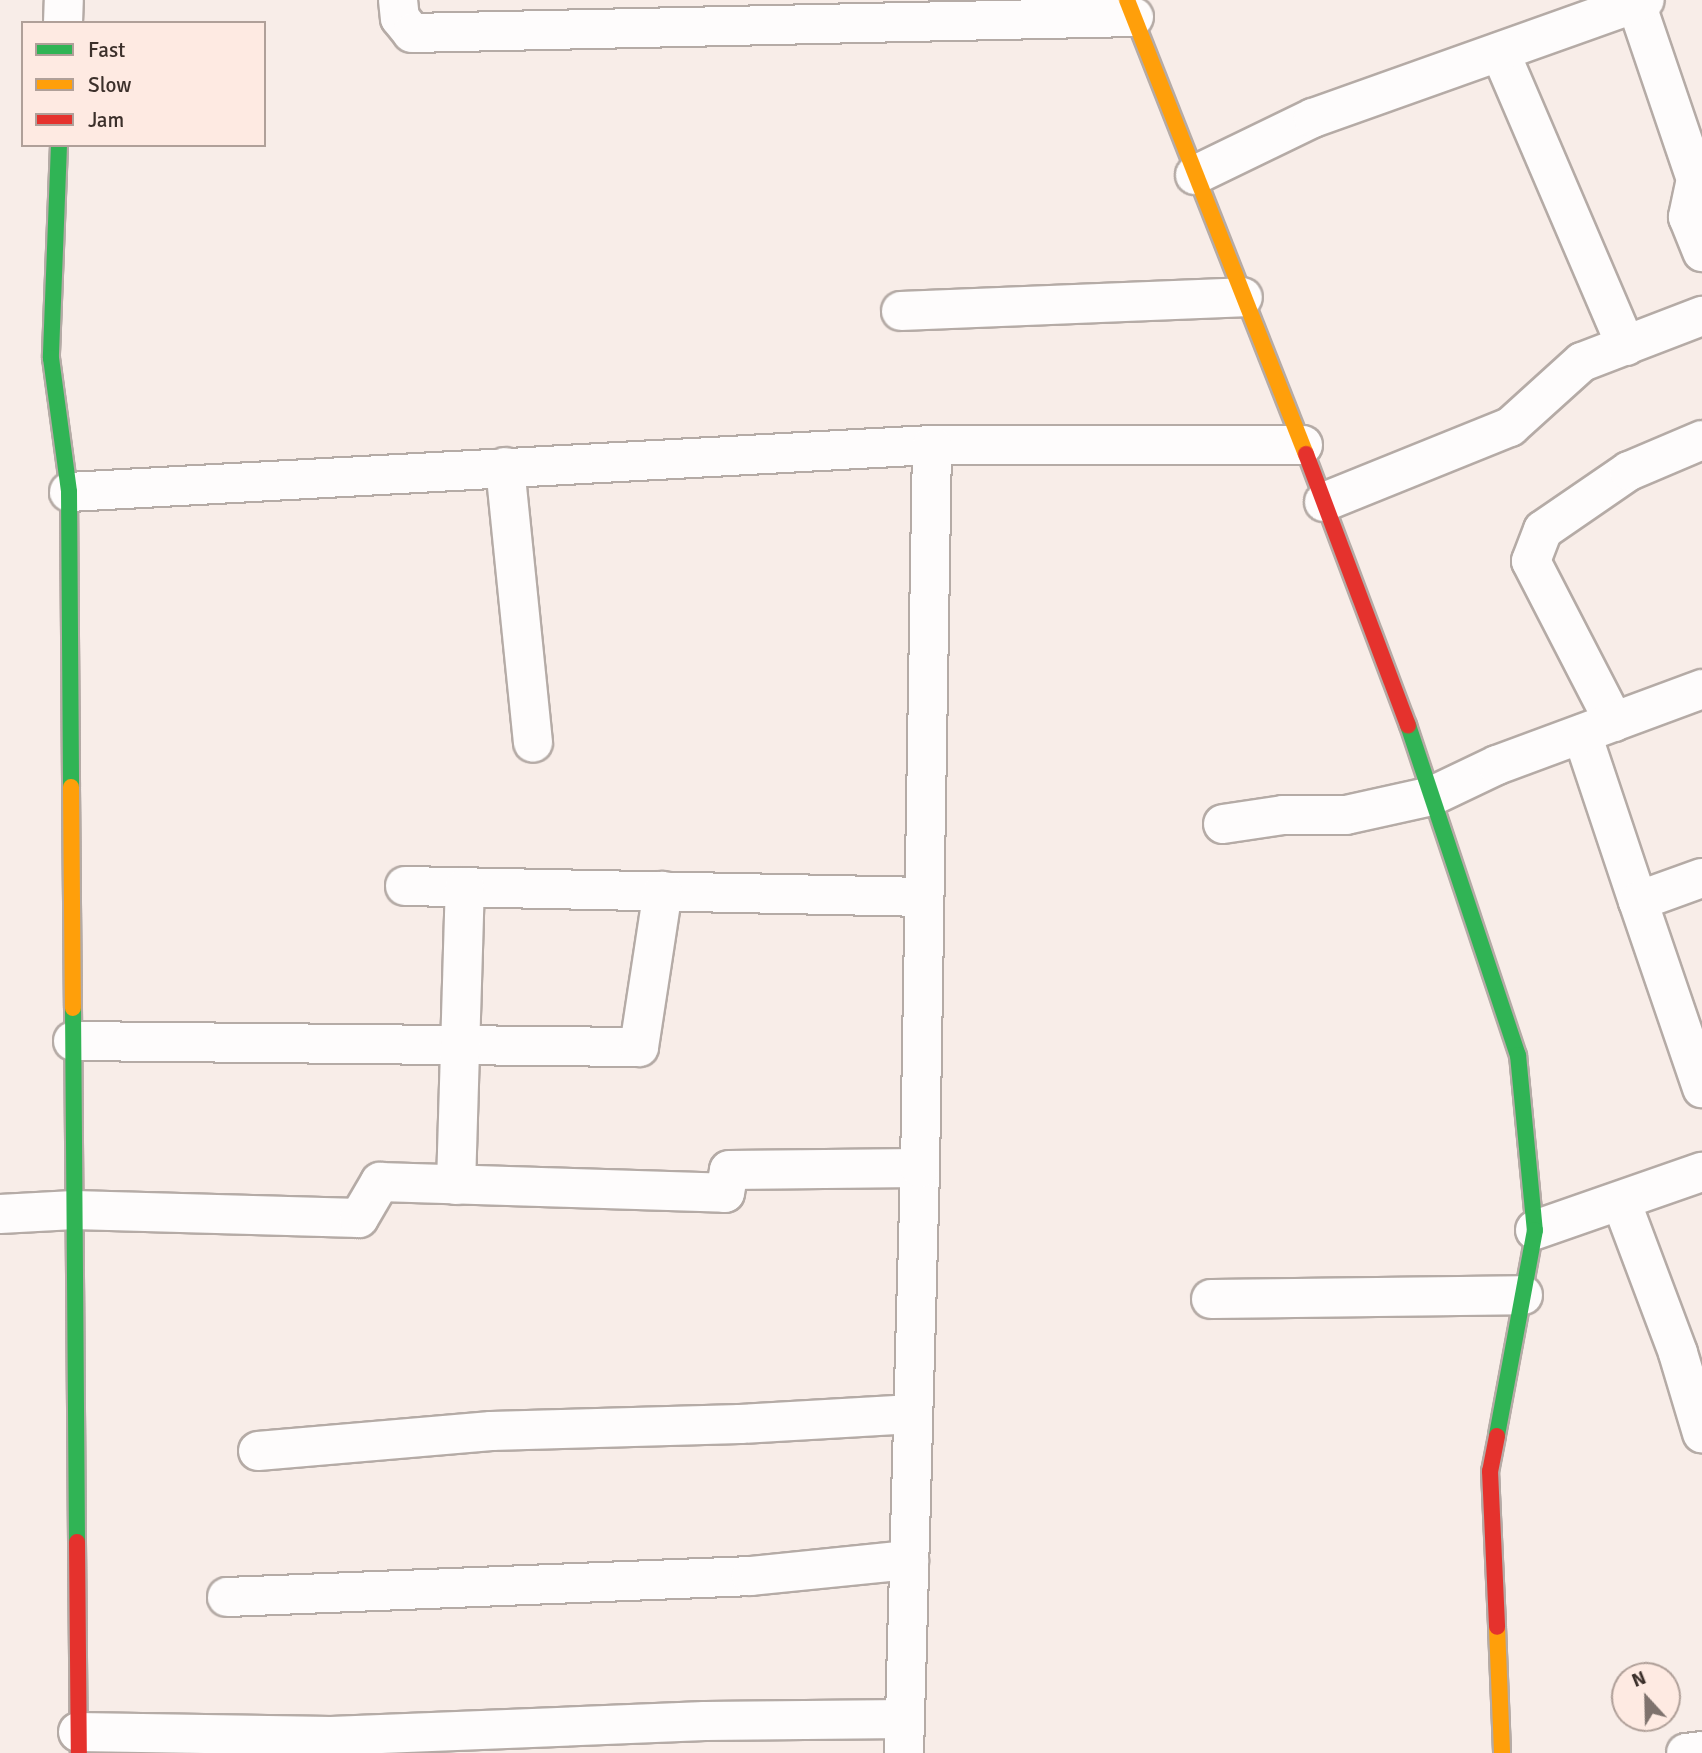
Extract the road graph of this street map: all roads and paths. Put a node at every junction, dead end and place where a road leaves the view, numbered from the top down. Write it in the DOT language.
graph roads {
  1 [pos="64,0"];
  2 [pos="398,0"];
  3 [pos="1641,1"];
  4 [pos="1130,8"];
  5 [pos="64,21"];
  6 [pos="1500,52"];
  7 [pos="59,147"];
  8 [pos="1195,175"];
  9 [pos="1702,252"];
  10 [pos="1243,297"];
  11 [pos="901,311"];
  12 [pos="1702,317"];
  13 [pos="1626,346"];
  14 [pos="1702,440"];
  15 [pos="933,445"];
  16 [pos="1303,445"];
  17 [pos="505,467"];
  18 [pos="69,492"];
  19 [pos="1324,502"];
  20 [pos="1702,689"];
  21 [pos="1598,728"];
  22 [pos="533,743"];
  23 [pos="1432,796"];
  24 [pos="1223,824"];
  25 [pos="1702,878"];
  26 [pos="405,886"];
  27 [pos="466,887"];
  28 [pos="663,891"];
  29 [pos="924,897"];
  30 [pos="1638,901"];
  31 [pos="73,1041"];
  32 [pos="461,1044"];
  33 [pos="1702,1088"];
  34 [pos="920,1168"];
  35 [pos="1702,1172"];
  36 [pos="456,1185"];
  37 [pos="1621,1201"];
  38 [pos="74,1210"];
  39 [pos="0,1214"];
  40 [pos="1535,1230"];
  41 [pos="1523,1295"];
  42 [pos="1211,1299"];
  43 [pos="913,1415"];
  44 [pos="1702,1433"];
  45 [pos="258,1451"];
  46 [pos="909,1560"];
  47 [pos="227,1597"];
  48 [pos="904,1736"];
  49 [pos="78,1742"];
  50 [pos="1702,1751"];
  51 [pos="1502,1753"];
  52 [pos="1686,1753"];
  1 -- 5 [label="street"];
  2 -- 4 [label="street"];
  3 -- 6 [label="street"];
  3 -- 9 [label="street"];
  4 -- 8 [label="street"];
  6 -- 8 [label="street"];
  6 -- 13 [label="street"];
  7 -- 18 [label="street"];
  8 -- 10 [label="street"];
  10 -- 11 [label="street"];
  10 -- 16 [label="street"];
  12 -- 13 [label="street"];
  13 -- 19 [label="street"];
  14 -- 21 [label="street"];
  15 -- 16 [label="street"];
  15 -- 17 [label="street"];
  15 -- 29 [label="street"];
  16 -- 19 [label="street"];
  17 -- 18 [label="street"];
  17 -- 22 [label="street"];
  18 -- 31 [label="street"];
  19 -- 23 [label="street"];
  20 -- 21 [label="street"];
  21 -- 23 [label="street"];
  21 -- 30 [label="street"];
  23 -- 24 [label="street"];
  23 -- 40 [label="street"];
  25 -- 30 [label="street"];
  26 -- 27 [label="street"];
  27 -- 28 [label="street"];
  27 -- 32 [label="street"];
  28 -- 29 [label="street"];
  28 -- 32 [label="street"];
  29 -- 34 [label="street"];
  30 -- 33 [label="street"];
  31 -- 32 [label="street"];
  31 -- 38 [label="street"];
  32 -- 36 [label="street"];
  34 -- 36 [label="street"];
  34 -- 43 [label="street"];
  35 -- 37 [label="street"];
  36 -- 38 [label="street"];
  37 -- 40 [label="street"];
  37 -- 44 [label="street"];
  38 -- 39 [label="street"];
  38 -- 49 [label="street"];
  40 -- 41 [label="street"];
  41 -- 42 [label="street"];
  41 -- 51 [label="street"];
  43 -- 45 [label="street"];
  43 -- 46 [label="street"];
  46 -- 47 [label="street"];
  46 -- 48 [label="street"];
  48 -- 49 [label="street"];
  50 -- 52 [label="street"];
}
